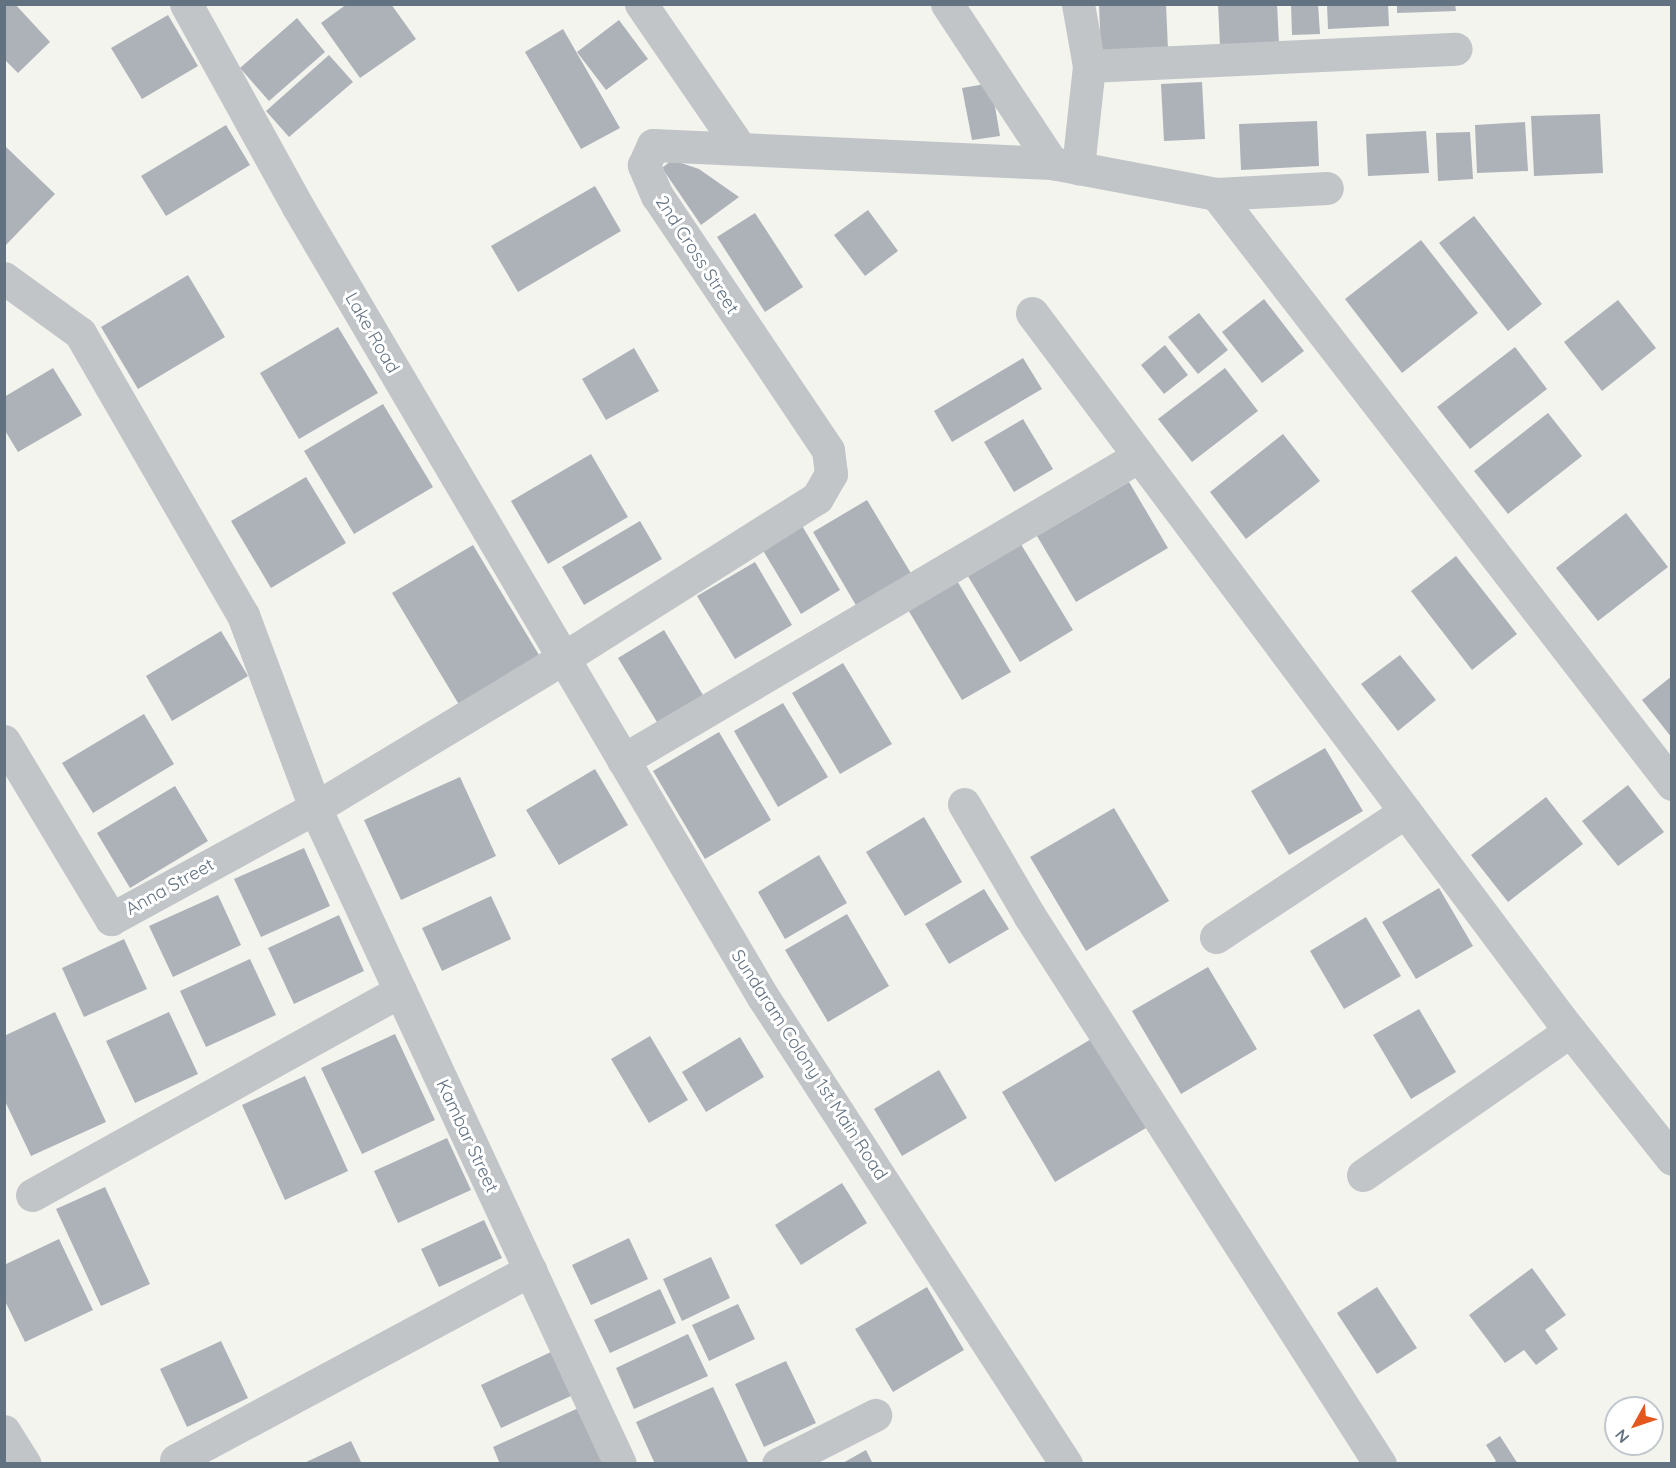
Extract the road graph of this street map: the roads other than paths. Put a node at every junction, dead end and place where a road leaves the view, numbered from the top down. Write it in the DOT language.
graph roads {
  1 [pos="186,4"];
  2 [pos="641,4"];
  3 [pos="947,4"];
  4 [pos="1078,4"];
  5 [pos="1456,50"];
  6 [pos="1089,66"];
  7 [pos="740,148"];
  8 [pos="1065,165"];
  9 [pos="1327,188"];
  10 [pos="1216,194"];
  11 [pos="4,278"];
  12 [pos="1032,313"];
  13 [pos="1139,456"];
  14 [pos="562,659"];
  15 [pos="4,741"];
  16 [pos="622,760"];
  17 [pos="1671,784"];
  18 [pos="964,804"];
  19 [pos="315,808"];
  20 [pos="1405,812"];
  21 [pos="1216,937"];
  22 [pos="400,991"];
  23 [pos="1570,1031"];
  24 [pos="1671,1159"];
  25 [pos="1363,1175"];
  26 [pos="32,1195"];
  27 [pos="530,1270"];
  28 [pos="875,1415"];
  29 [pos="4,1431"];
  30 [pos="176,1460"];
  31 [pos="25,1464"];
  32 [pos="620,1464"];
  33 [pos="778,1464"];
  34 [pos="1066,1464"];
  35 [pos="1380,1464"];
  1 -- 14 [label="street, Lake Road"];
  2 -- 7 [label="street"];
  3 -- 8 [label="street"];
  4 -- 6 [label="street"];
  5 -- 6 [label="street"];
  6 -- 8 [label="street"];
  7 -- 8 [label="street, 2nd Cross Street"];
  7 -- 14 [label="street, 2nd Cross Street"];
  8 -- 10 [label="street, 2nd Cross Street"];
  9 -- 10 [label="street, 2nd Cross Street"];
  10 -- 17 [label="street"];
  11 -- 19 [label="street, Kambar Street"];
  12 -- 13 [label="street"];
  13 -- 16 [label="street"];
  13 -- 20 [label="street"];
  14 -- 16 [label="street, Sundaram Colony 1st Main Road"];
  14 -- 19 [label="street"];
  15 -- 19 [label="street, Anna Street"];
  16 -- 34 [label="street, Sundaram Colony 1st Main Road"];
  18 -- 35 [label="street"];
  19 -- 22 [label="street, Kambar Street"];
  20 -- 21 [label="street"];
  20 -- 23 [label="street"];
  22 -- 26 [label="street"];
  22 -- 27 [label="street, Kambar Street"];
  23 -- 24 [label="street"];
  23 -- 25 [label="street"];
  27 -- 30 [label="street"];
  27 -- 32 [label="street, Kambar Street"];
  28 -- 33 [label="street"];
  29 -- 31 [label="street"];
}
